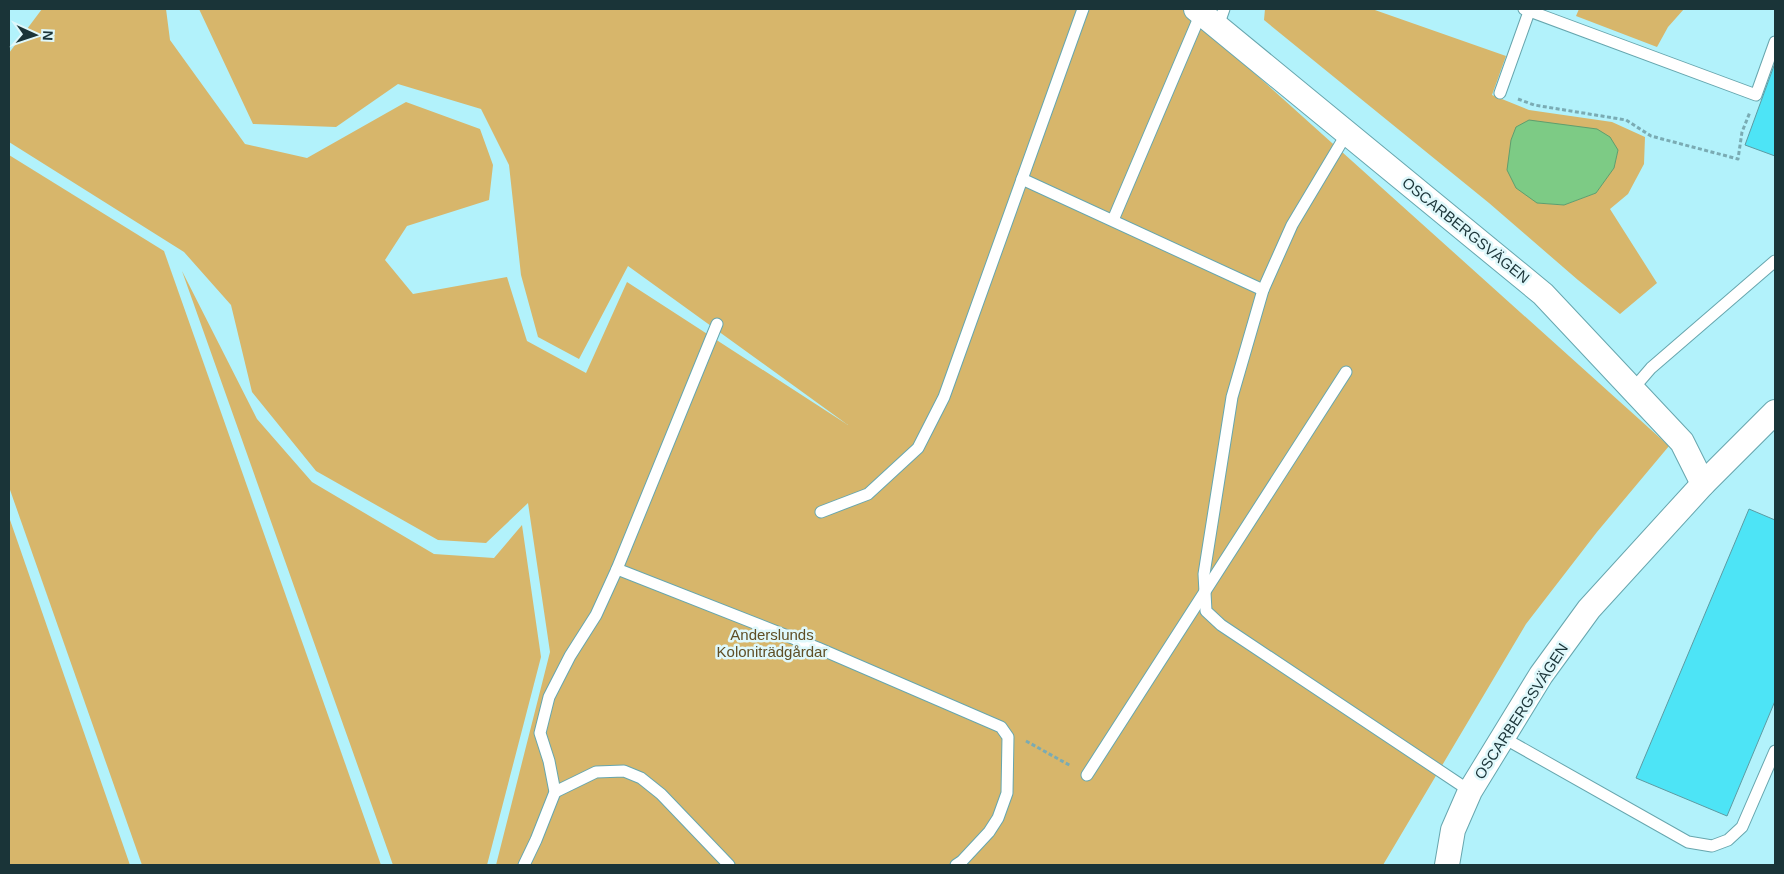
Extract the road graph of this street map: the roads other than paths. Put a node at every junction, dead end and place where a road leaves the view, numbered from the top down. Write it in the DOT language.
graph roads {
  1 [pos="1083,9"];
  2 [pos="1528,9"];
  3 [pos="1210,14"];
  4 [pos="1775,42"];
  5 [pos="1500,93"];
  6 [pos="1347,133"];
  7 [pos="1022,179"];
  8 [pos="1113,220"];
  9 [pos="1775,261"];
  10 [pos="1263,290"];
  11 [pos="717,324"];
  12 [pos="1346,372"];
  13 [pos="1632,390"];
  14 [pos="1775,412"];
  15 [pos="1704,484"];
  16 [pos="822,512"];
  17 [pos="617,569"];
  18 [pos="1205,592"];
  19 [pos="1502,738"];
  20 [pos="1775,751"];
  21 [pos="1087,775"];
  22 [pos="1470,791"];
  23 [pos="555,792"];
  24 [pos="524,865"];
  25 [pos="729,865"];
  26 [pos="956,865"];
  27 [pos="1447,865"];
  1 -- 7 [label="lane"];
  2 -- 4 [label="lane"];
  2 -- 5 [label="lane"];
  3 -- 6 [label="street, OSCARBERGSVÄGEN"];
  3 -- 8 [label="lane"];
  6 -- 10 [label="lane"];
  6 -- 13 [label="street, OSCARBERGSVÄGEN"];
  7 -- 8 [label="lane"];
  7 -- 16 [label="lane"];
  8 -- 10 [label="lane"];
  9 -- 13 [label="lane"];
  10 -- 18 [label="lane"];
  11 -- 17 [label="lane"];
  12 -- 18 [label="lane"];
  13 -- 15 [label="street, OSCARBERGSVÄGEN"];
  14 -- 15 [label="street, OSCARBERGSVÄGEN"];
  15 -- 19 [label="street, OSCARBERGSVÄGEN"];
  17 -- 23 [label="lane"];
  17 -- 26 [label="lane"];
  18 -- 21 [label="lane"];
  18 -- 22 [label="lane"];
  19 -- 20 [label="lane"];
  19 -- 22 [label="street, OSCARBERGSVÄGEN"];
  22 -- 27 [label="street, OSCARBERGSVÄGEN"];
  23 -- 24 [label="lane"];
  23 -- 25 [label="lane"];
}
